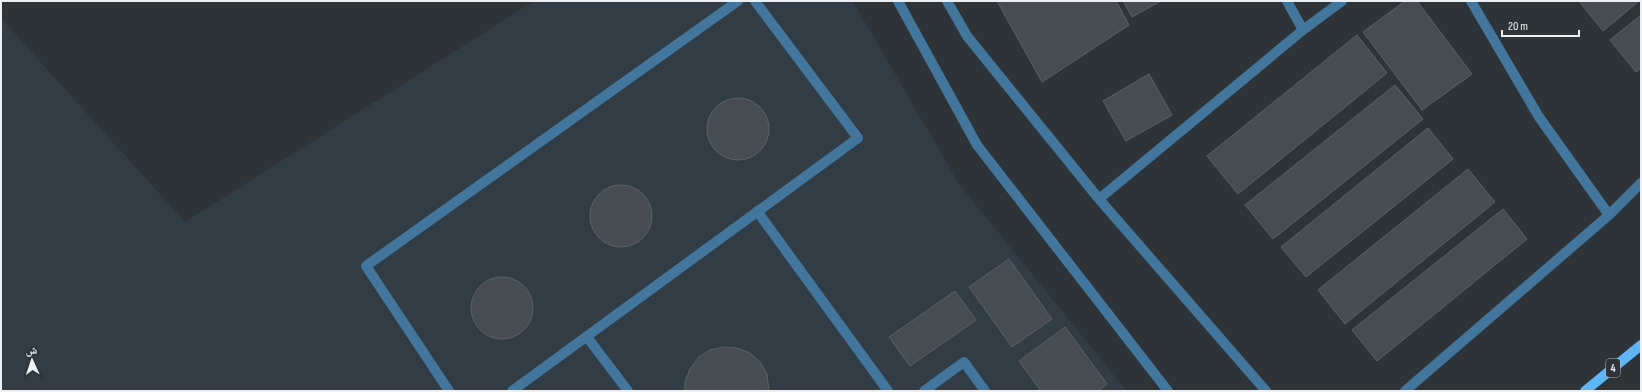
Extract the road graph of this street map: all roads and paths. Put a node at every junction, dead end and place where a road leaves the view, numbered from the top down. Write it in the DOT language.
graph roads {
  1 [pos="738,1"];
  2 [pos="755,1"];
  3 [pos="898,1"];
  4 [pos="947,1"];
  5 [pos="1287,1"];
  6 [pos="1342,1"];
  7 [pos="1471,1"];
  8 [pos="1303,30"];
  9 [pos="1641,183"];
  10 [pos="1099,200"];
  11 [pos="758,211"];
  12 [pos="1609,214"];
  13 [pos="587,337"];
  14 [pos="1641,345"];
  15 [pos="449,391"];
  16 [pos="512,391"];
  17 [pos="628,391"];
  18 [pos="888,391"];
  19 [pos="924,391"];
  20 [pos="985,391"];
  21 [pos="1168,391"];
  22 [pos="1266,391"];
  23 [pos="1405,391"];
  24 [pos="1585,391"];
  1 -- 15 [label="street"];
  2 -- 11 [label="street"];
  3 -- 21 [label="street"];
  4 -- 10 [label="street"];
  5 -- 8 [label="street"];
  6 -- 8 [label="street"];
  7 -- 12 [label="street"];
  8 -- 10 [label="street"];
  9 -- 12 [label="street"];
  10 -- 22 [label="street"];
  11 -- 13 [label="street"];
  11 -- 18 [label="street"];
  12 -- 23 [label="street"];
  13 -- 16 [label="street"];
  13 -- 17 [label="street"];
  14 -- 24 [label="main road, 4"];
  19 -- 20 [label="street"];
}
